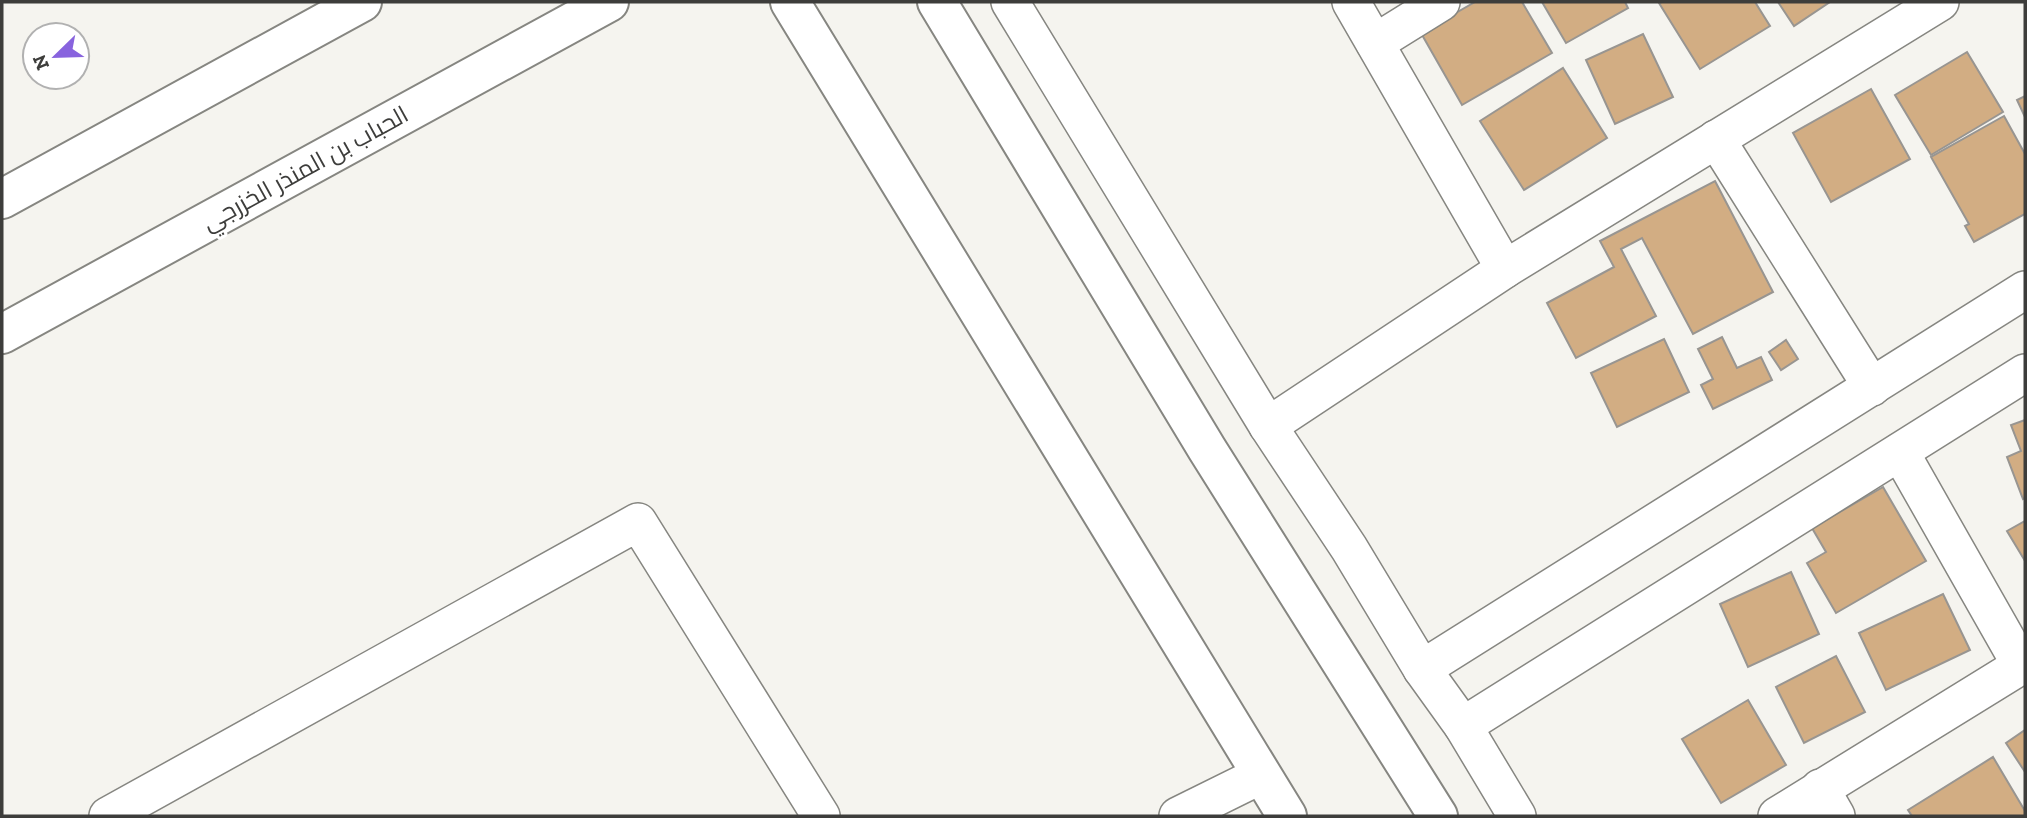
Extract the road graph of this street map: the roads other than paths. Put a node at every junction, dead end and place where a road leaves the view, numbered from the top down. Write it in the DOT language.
graph roads {
  1 [pos="362,2"];
  2 [pos="609,2"];
  3 [pos="790,2"];
  4 [pos="937,2"];
  5 [pos="1010,2"];
  6 [pos="1351,2"];
  7 [pos="1441,2"];
  8 [pos="1940,2"];
  9 [pos="1375,44"];
  10 [pos="1716,139"];
  11 [pos="2,199"];
  12 [pos="1505,269"];
  13 [pos="2025,290"];
  14 [pos="2,334"];
  15 [pos="2025,373"];
  16 [pos="1872,387"];
  17 [pos="1268,426"];
  18 [pos="1900,452"];
  19 [pos="2023,664"];
  20 [pos="1422,669"];
  21 [pos="1463,726"];
  22 [pos="1261,775"];
  23 [pos="1828,802"];
  24 [pos="108,816"];
  25 [pos="821,816"];
  26 [pos="1178,816"];
  27 [pos="1287,816"];
  28 [pos="1438,816"];
  29 [pos="1517,816"];
  30 [pos="1777,816"];
  1 -- 11 [label="main road"];
  2 -- 14 [label="main road, الحباب بن المنذر الخزرجي"];
  3 -- 22 [label="main road"];
  4 -- 28 [label="main road"];
  5 -- 17 [label="street"];
  6 -- 9 [label="street"];
  7 -- 9 [label="street"];
  8 -- 10 [label="street"];
  9 -- 12 [label="street"];
  10 -- 12 [label="street"];
  10 -- 16 [label="street"];
  12 -- 17 [label="street"];
  13 -- 16 [label="street"];
  15 -- 18 [label="street"];
  16 -- 20 [label="street"];
  17 -- 20 [label="street"];
  18 -- 19 [label="street"];
  18 -- 21 [label="street"];
  19 -- 23 [label="street"];
  20 -- 21 [label="street"];
  21 -- 29 [label="street"];
  22 -- 26 [label="street"];
  22 -- 27 [label="main road"];
  23 -- 30 [label="street"];
  24 -- 25 [label="street"];
}
